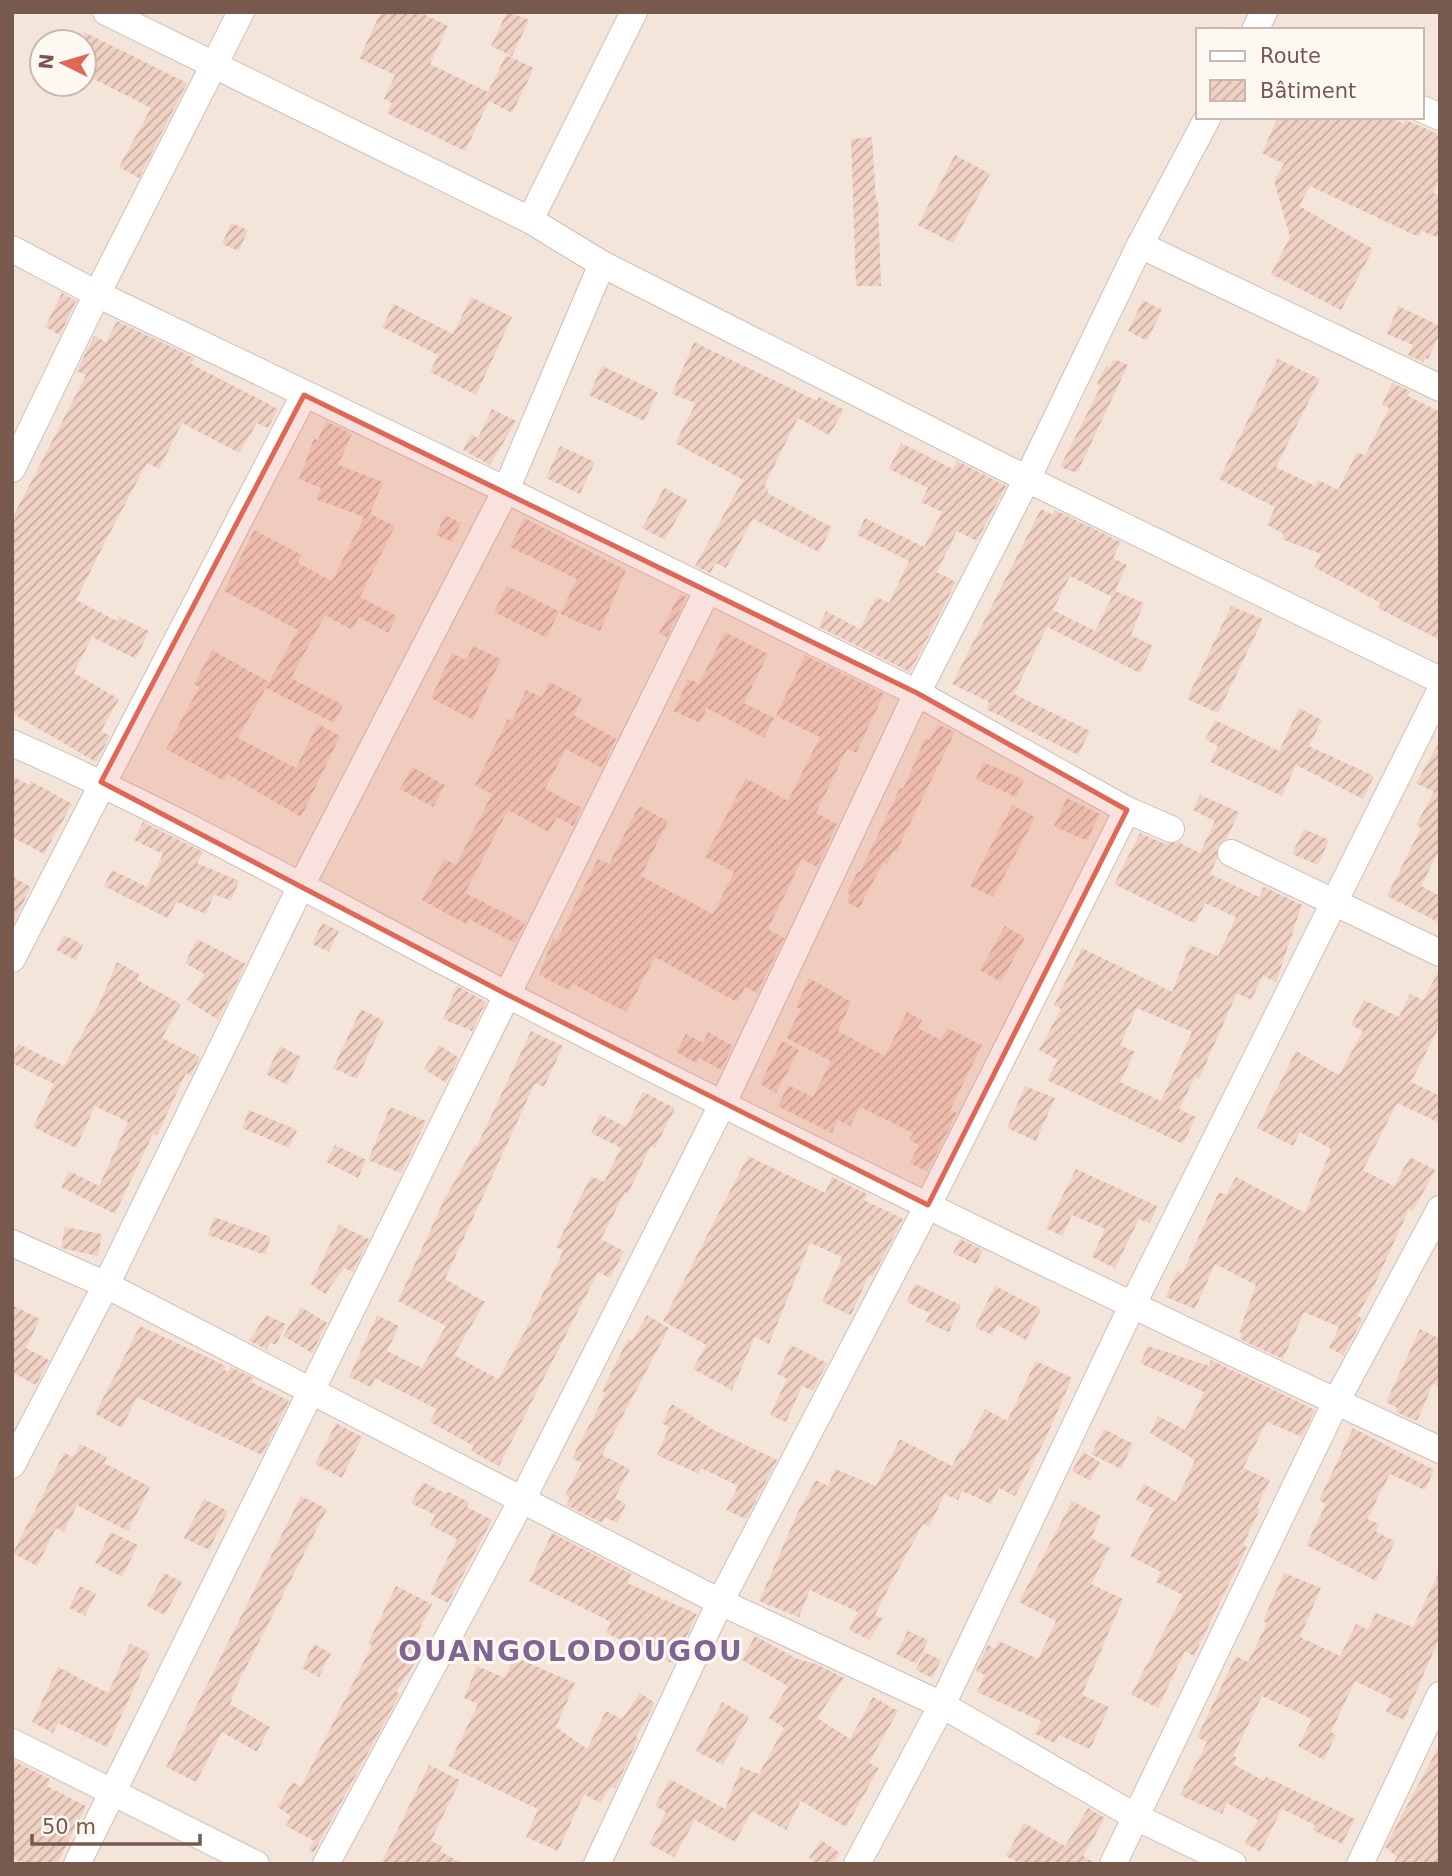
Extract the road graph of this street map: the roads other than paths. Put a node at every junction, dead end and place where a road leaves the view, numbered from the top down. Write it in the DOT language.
graph roads {
  1 [pos="106,12"];
  2 [pos="241,12"];
  3 [pos="634,12"];
  4 [pos="1264,12"];
  5 [pos="1256,28"];
  6 [pos="214,66"];
  7 [pos="1424,110"];
  8 [pos="1440,117"];
  9 [pos="1207,119"];
  10 [pos="530,220"];
  11 [pos="1140,244"];
  12 [pos="12,249"];
  13 [pos="602,264"];
  14 [pos="97,294"];
  15 [pos="1440,388"];
  16 [pos="304,395"];
  17 [pos="12,469"];
  18 [pos="1027,479"];
  19 [pos="506,490"];
  20 [pos="706,591"];
  21 [pos="1440,680"];
  22 [pos="1440,691"];
  23 [pos="917,693"];
  24 [pos="12,743"];
  25 [pos="101,782"];
  26 [pos="1127,810"];
  27 [pos="1171,828"];
  28 [pos="1231,853"];
  29 [pos="301,886"];
  30 [pos="1336,902"];
  31 [pos="1440,953"];
  32 [pos="12,959"];
  33 [pos="506,994"];
  34 [pos="723,1102"];
  35 [pos="928,1205"];
  36 [pos="1440,1209"];
  37 [pos="12,1243"];
  38 [pos="106,1285"];
  39 [pos="1132,1307"];
  40 [pos="312,1390"];
  41 [pos="1336,1402"];
  42 [pos="1440,1450"];
  43 [pos="12,1465"];
  44 [pos="522,1500"];
  45 [pos="720,1602"];
  46 [pos="1440,1695"];
  47 [pos="942,1705"];
  48 [pos="12,1742"];
  49 [pos="112,1794"];
  50 [pos="1136,1817"];
  51 [pos="77,1864"];
  52 [pos="256,1864"];
  53 [pos="326,1864"];
  54 [pos="597,1864"];
  55 [pos="857,1864"];
  56 [pos="1113,1864"];
  57 [pos="1233,1864"];
  58 [pos="1360,1864"];
  1 -- 6 [label="street"];
  2 -- 6 [label="street"];
  3 -- 10 [label="street"];
  4 -- 5 [label="street"];
  6 -- 10 [label="street"];
  6 -- 14 [label="street"];
  7 -- 8 [label="street"];
  9 -- 11 [label="street"];
  10 -- 13 [label="street"];
  11 -- 15 [label="street"];
  11 -- 18 [label="street"];
  12 -- 14 [label="street"];
  13 -- 18 [label="street"];
  13 -- 19 [label="street"];
  14 -- 16 [label="street"];
  14 -- 17 [label="street"];
  16 -- 19 [label="street"];
  16 -- 25 [label="street"];
  18 -- 21 [label="street"];
  18 -- 23 [label="street"];
  19 -- 20 [label="street"];
  19 -- 29 [label="street"];
  20 -- 23 [label="street"];
  20 -- 33 [label="street"];
  22 -- 30 [label="street"];
  23 -- 26 [label="street"];
  23 -- 34 [label="street"];
  24 -- 25 [label="street"];
  25 -- 29 [label="street"];
  25 -- 32 [label="street"];
  26 -- 27 [label="street"];
  26 -- 35 [label="street"];
  28 -- 30 [label="street"];
  29 -- 33 [label="street"];
  29 -- 38 [label="street"];
  30 -- 31 [label="street"];
  30 -- 39 [label="street"];
  33 -- 34 [label="street"];
  33 -- 40 [label="street"];
  34 -- 35 [label="street"];
  34 -- 44 [label="street"];
  35 -- 39 [label="street"];
  35 -- 45 [label="street"];
  36 -- 41 [label="street"];
  37 -- 38 [label="street"];
  38 -- 40 [label="street"];
  38 -- 43 [label="street"];
  39 -- 41 [label="street"];
  39 -- 47 [label="street"];
  40 -- 44 [label="street"];
  40 -- 49 [label="street"];
  41 -- 42 [label="street"];
  41 -- 50 [label="street"];
  44 -- 45 [label="street"];
  44 -- 53 [label="street"];
  45 -- 47 [label="street"];
  45 -- 54 [label="street"];
  46 -- 58 [label="street"];
  47 -- 50 [label="street"];
  47 -- 55 [label="street"];
  48 -- 49 [label="street"];
  49 -- 51 [label="street"];
  49 -- 52 [label="street"];
  50 -- 56 [label="street"];
  50 -- 57 [label="street"];
}
